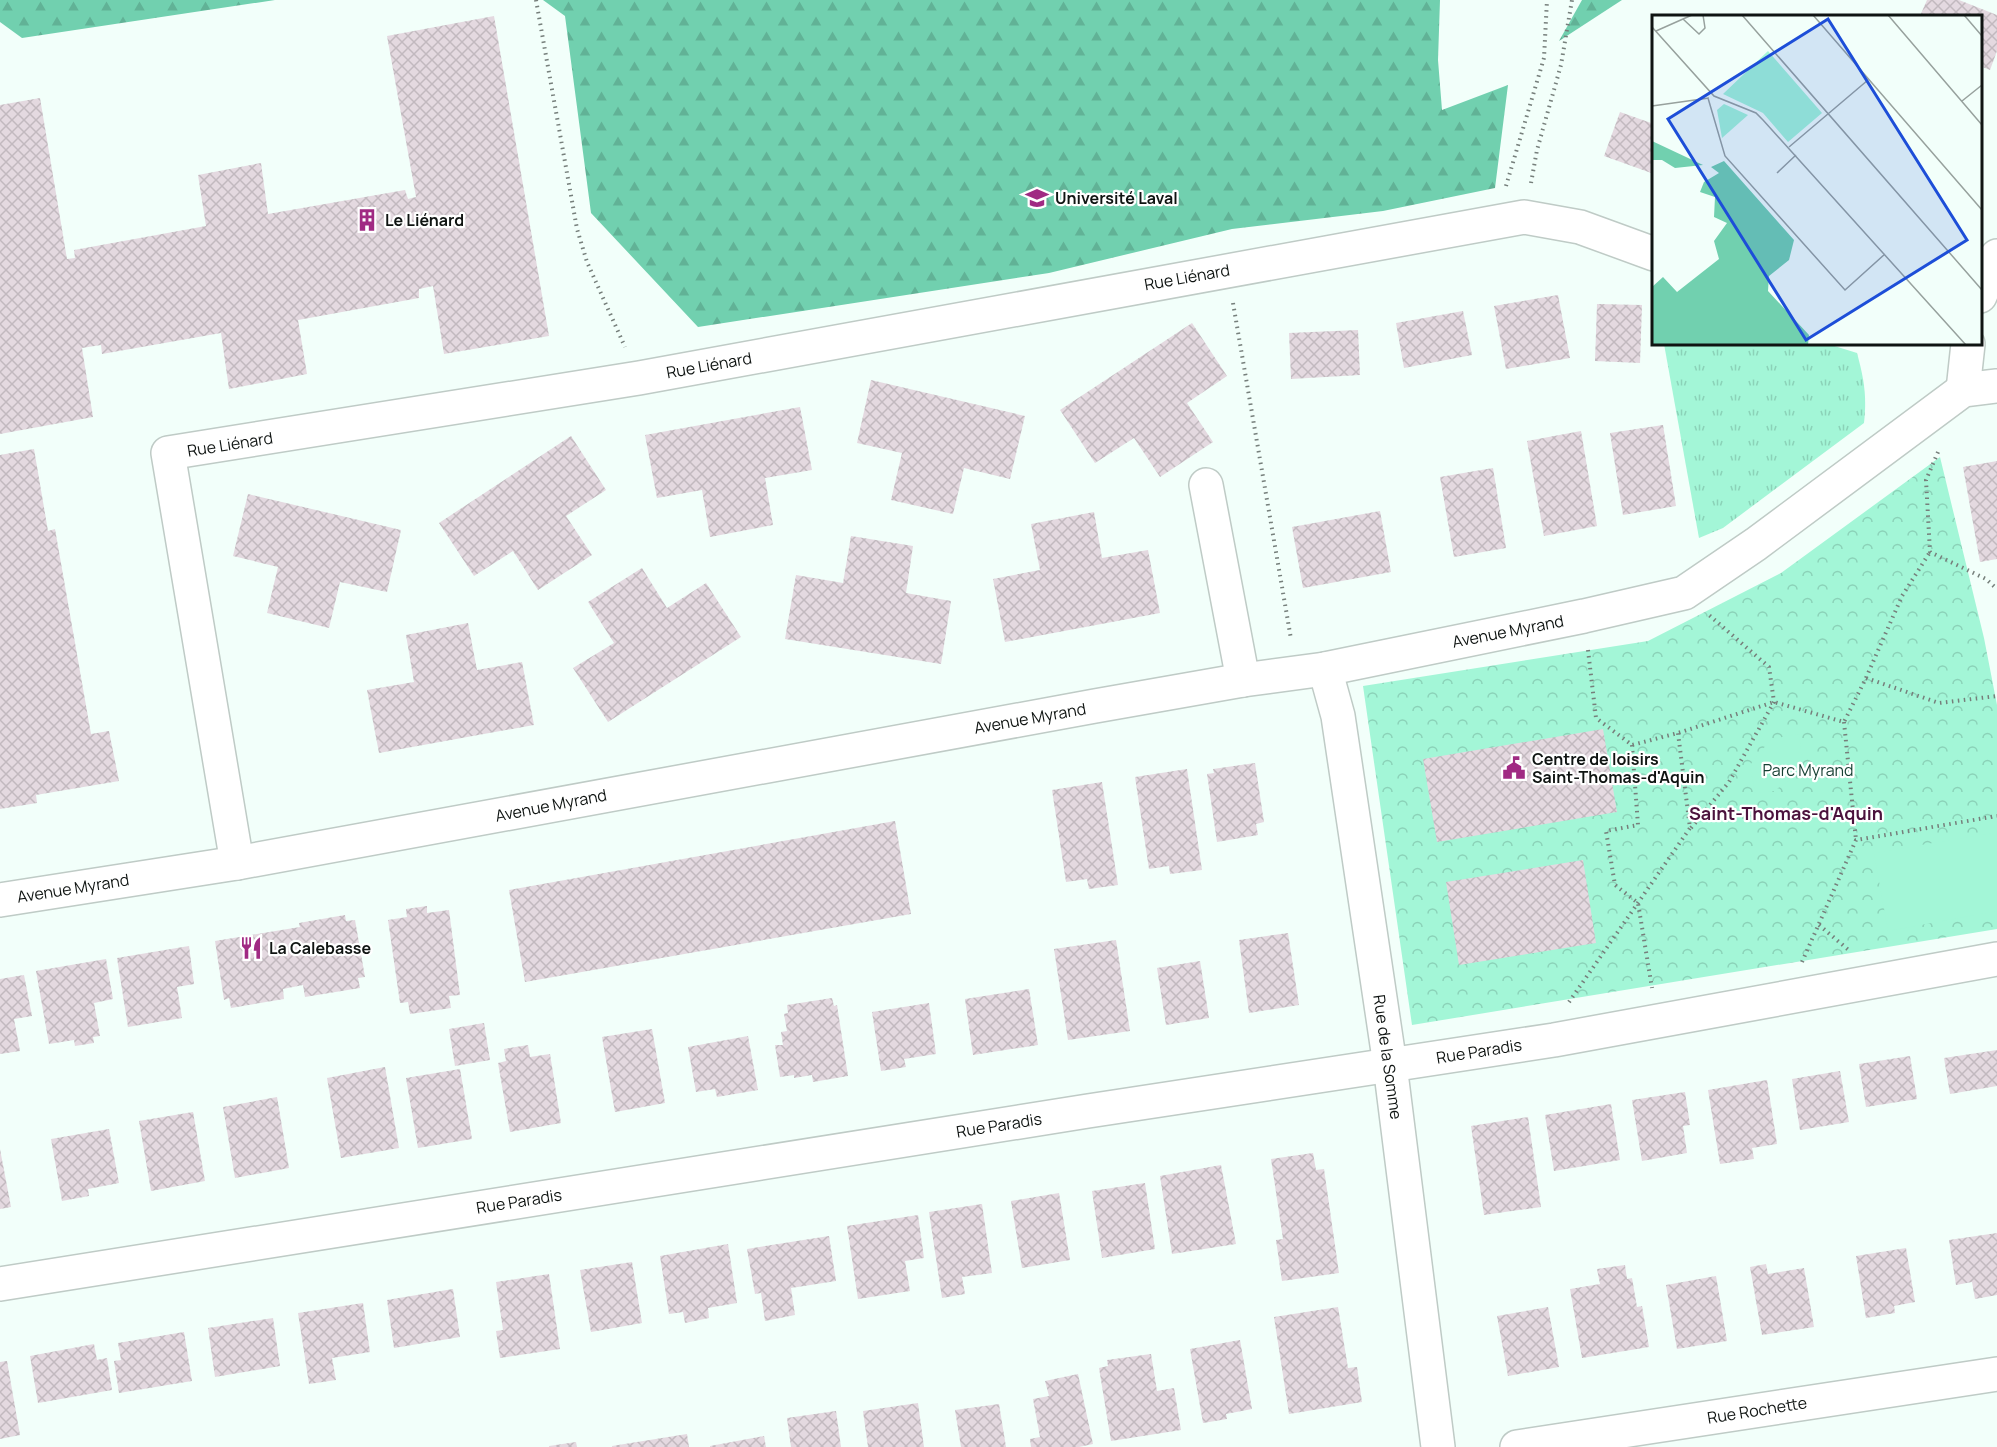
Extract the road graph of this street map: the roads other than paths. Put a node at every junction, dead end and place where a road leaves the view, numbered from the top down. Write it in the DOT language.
graph roads {
  1 [pos="1652,254"];
  2 [pos="1997,256"];
  3 [pos="1982,291"];
  4 [pos="1968,345"];
  5 [pos="1997,386"];
  6 [pos="1963,390"];
  7 [pos="1206,485"];
  8 [pos="1325,669"];
  9 [pos="1242,680"];
  10 [pos="237,863"];
  11 [pos="0,900"];
  12 [pos="1997,959"];
  13 [pos="1390,1065"];
  14 [pos="0,1284"];
  15 [pos="1997,1374"];
  16 [pos="1438,1447"];
  17 [pos="1517,1447"];
  1 -- 10 [label="street, Rue Liénard"];
  2 -- 3 [label="street"];
  4 -- 6 [label="street"];
  5 -- 6 [label="street, Avenue Myrand"];
  6 -- 8 [label="street, Avenue Myrand"];
  7 -- 9 [label="street"];
  8 -- 9 [label="street, Avenue Myrand"];
  8 -- 13 [label="street, Rue de la Somme"];
  9 -- 10 [label="street, Avenue Myrand"];
  10 -- 11 [label="street, Avenue Myrand"];
  12 -- 13 [label="street, Rue Paradis"];
  13 -- 14 [label="street, Rue Paradis"];
  13 -- 16 [label="street, Rue de la Somme"];
  15 -- 17 [label="street, Rue Rochette"];
}
